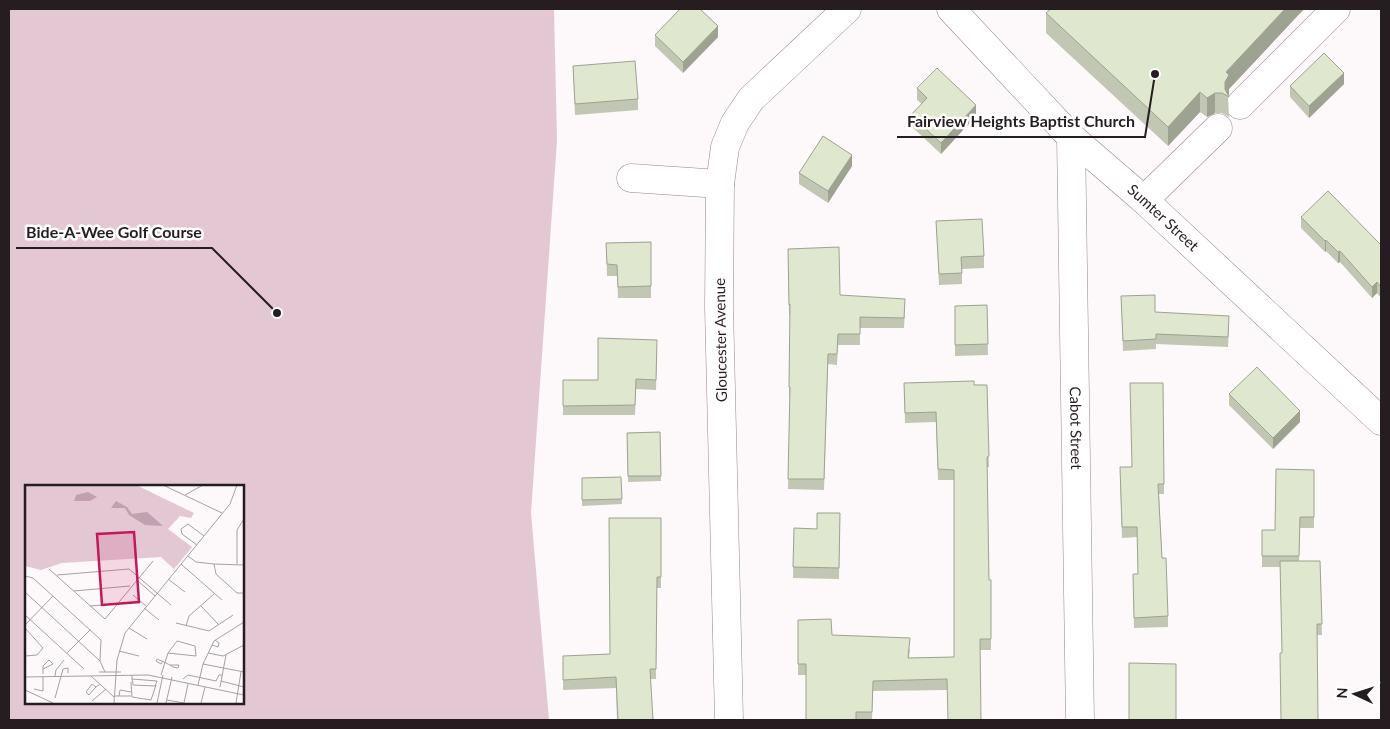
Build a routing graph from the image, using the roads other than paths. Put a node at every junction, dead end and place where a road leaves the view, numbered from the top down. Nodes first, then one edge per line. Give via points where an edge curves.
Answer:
1 (847, 9) edge
2 (1336, 9) edge
3 (957, 11) edge
4 (1240, 105) dead end
5 (1218, 128) dead end
6 (1071, 137) junction
7 (631, 178) dead end
8 (720, 184) junction
9 (1144, 200) junction
10 (1381, 421) edge
11 (729, 720) edge
12 (1080, 720) edge

1 - 8 street, Gloucester Avenue via 751,99 725,147
2 - 4 street
3 - 6 street, Sumter Street
5 - 9 street
6 - 9 street, Sumter Street
6 - 12 street, Cabot Street
7 - 8 street
8 - 11 street, Gloucester Avenue
9 - 10 street, Sumter Street

